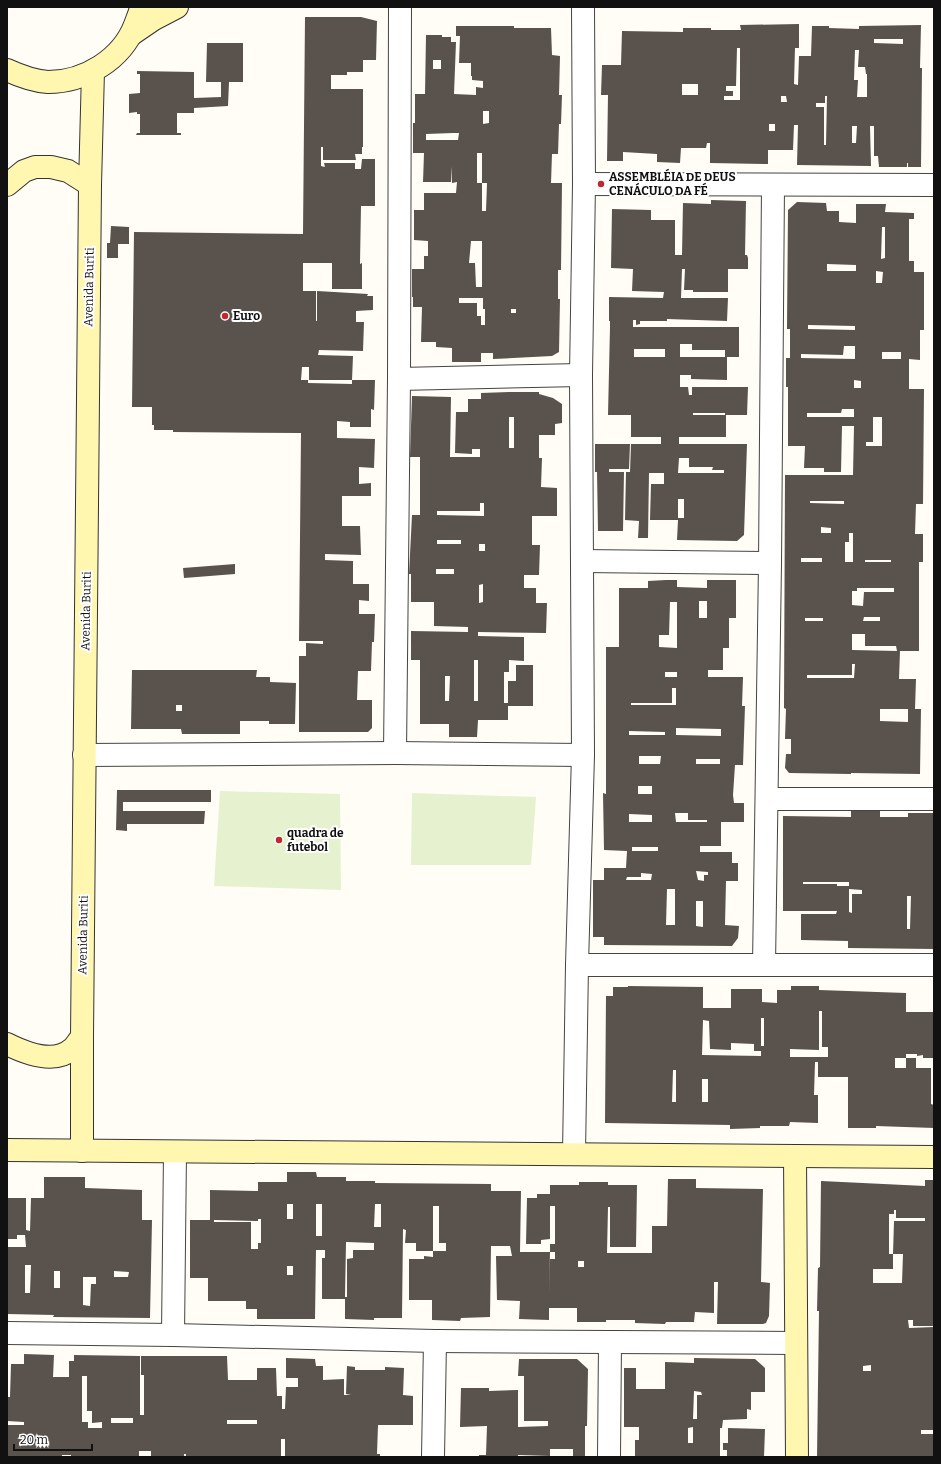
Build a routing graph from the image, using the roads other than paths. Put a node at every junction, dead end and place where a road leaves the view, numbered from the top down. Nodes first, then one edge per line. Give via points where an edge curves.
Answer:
1 (141, 7) edge
2 (177, 7) edge
3 (400, 7) edge
4 (583, 7) edge
5 (132, 34) junction
6 (7, 70) edge
7 (93, 72) junction
8 (584, 184) junction
9 (7, 185) edge
10 (90, 185) junction
11 (773, 185) junction
12 (934, 185) edge
13 (581, 375) junction
14 (399, 379) junction
15 (582, 561) junction
16 (770, 563) junction
17 (395, 753) junction
18 (84, 755) junction
19 (583, 755) junction
20 (767, 799) junction
21 (934, 799) edge
22 (764, 965) junction
23 (934, 965) edge
24 (577, 966) junction
25 (82, 1037) junction
26 (7, 1044) edge
27 (7, 1150) edge
28 (82, 1151) junction
29 (175, 1152) junction
30 (574, 1154) junction
31 (796, 1156) junction
32 (934, 1157) edge
33 (7, 1333) edge
34 (173, 1335) junction
35 (435, 1341) junction
36 (610, 1342) junction
37 (796, 1343) junction
38 (433, 1457) edge
39 (609, 1457) edge
40 (797, 1457) edge

1 - 5 street
2 - 5 street
3 - 14 street
4 - 8 street
5 - 7 street via 116,55
6 - 7 street via 23,78 48,82 73,79
7 - 10 street, Avenida Buriti
8 - 11 street
8 - 13 street
9 - 10 street via 24,171 35,167 51,167 68,171
10 - 18 street, Avenida Buriti
11 - 12 street
11 - 16 street
13 - 14 street
13 - 15 street
14 - 17 street
15 - 16 street
15 - 19 street
16 - 20 street
17 - 18 street
17 - 19 street
18 - 25 street, Avenida Buriti
19 - 24 street
20 - 21 street
20 - 22 street
22 - 23 street
22 - 24 street
24 - 30 street
25 - 26 street via 71,1050 62,1055 48,1057 32,1055
25 - 28 street, Avenida Buriti
27 - 28 street
28 - 29 street
29 - 30 street
29 - 34 street
30 - 31 street
31 - 32 street
31 - 37 street
33 - 34 street
34 - 35 street
35 - 36 street
35 - 38 street
36 - 37 street
36 - 39 street
37 - 40 street

